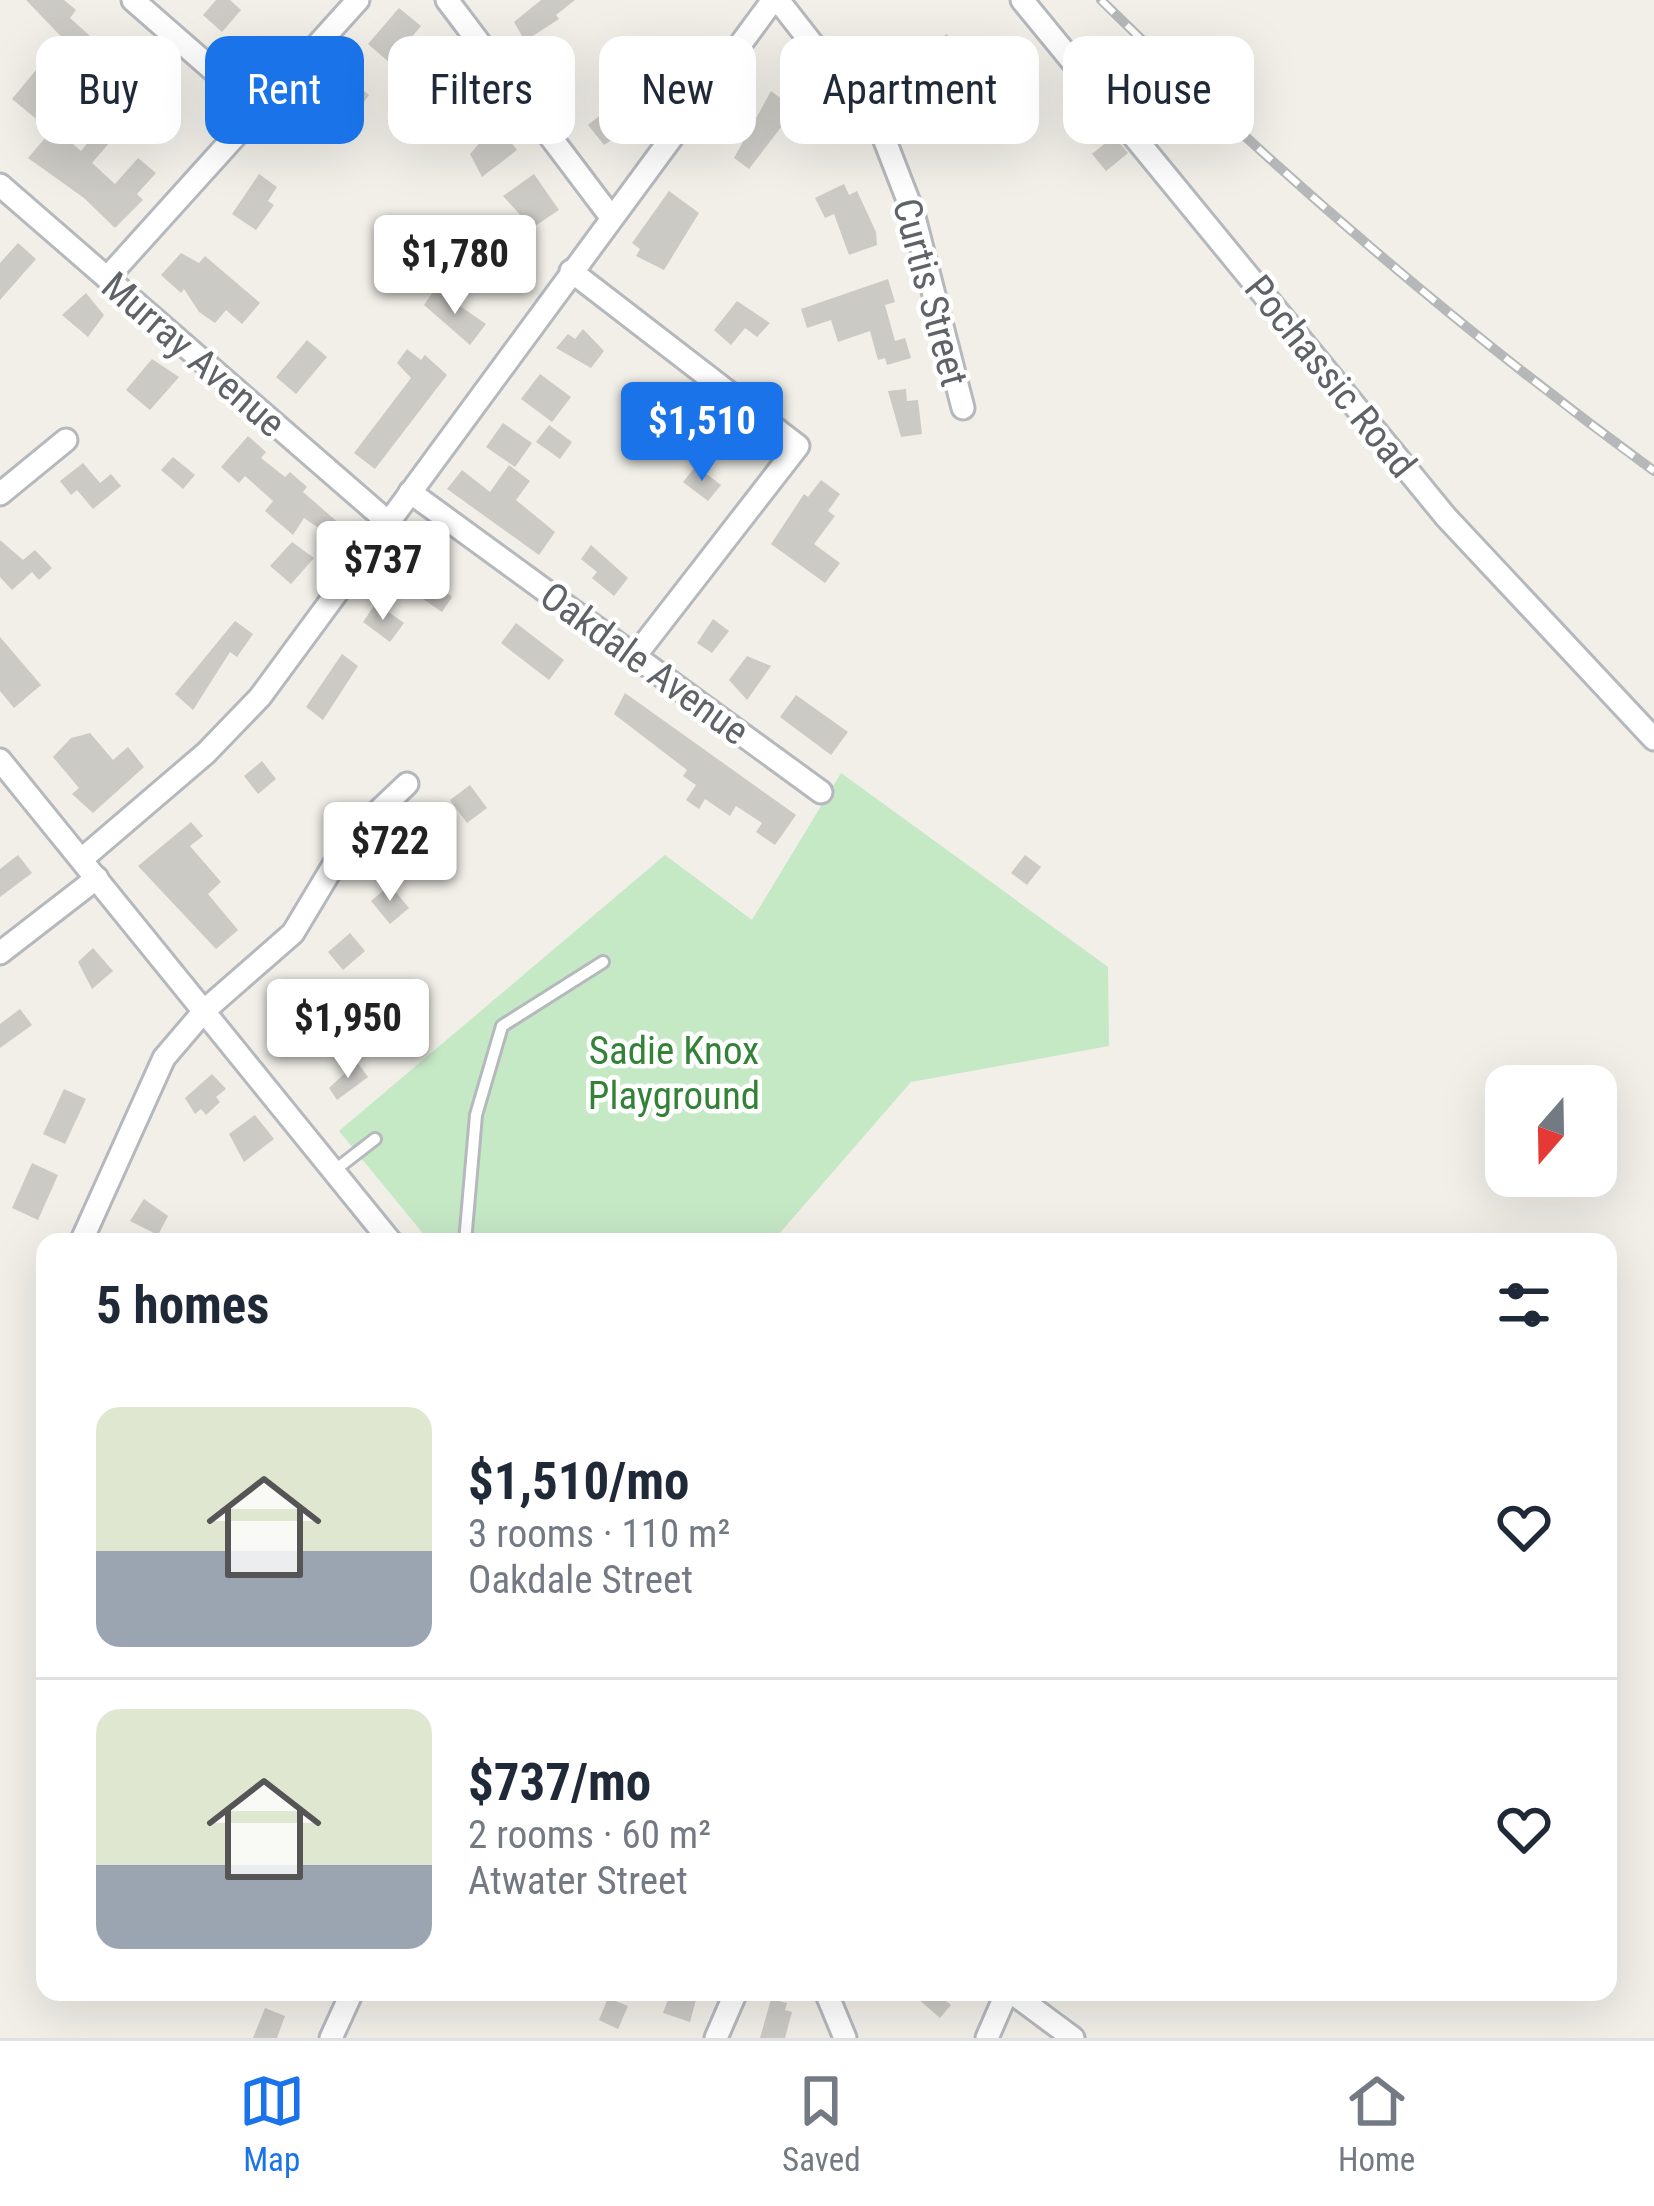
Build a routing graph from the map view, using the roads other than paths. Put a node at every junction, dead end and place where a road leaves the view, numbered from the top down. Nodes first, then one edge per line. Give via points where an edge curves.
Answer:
1 (133, 0) edge
2 (358, 0) edge
3 (447, 0) edge
4 (775, 0) edge
5 (1022, 0) edge
6 (326, 36) edge
7 (205, 62) edge
8 (229, 144) edge
9 (0, 185) edge
10 (611, 217) junction
11 (571, 271) junction
12 (107, 278) junction
13 (963, 408) dead end
14 (66, 440) dead end
15 (410, 492) junction
16 (0, 494) edge
17 (388, 522) junction
18 (635, 656) junction
19 (1654, 740) edge
20 (0, 760) edge
21 (407, 784) dead end
22 (821, 793) dead end
23 (82, 860) junction
24 (97, 878) junction
25 (0, 953) edge
26 (603, 962) dead end
27 (205, 1010) junction
28 (375, 1139) dead end
29 (335, 1170) junction
30 (85, 1233) edge
31 (385, 1233) edge
32 (466, 1233) edge
33 (348, 2001) edge
34 (732, 2001) edge
35 (830, 2001) edge
36 (1005, 2001) edge
37 (1021, 2001) edge
38 (331, 2038) edge
39 (716, 2038) edge
40 (845, 2038) edge
41 (987, 2038) edge
42 (1072, 2038) edge

1 - 7 street
2 - 6 street
3 - 10 street
4 - 10 street
4 - 13 street, Curtis Street via 881,133 913,213
5 - 19 street, Pochassic Road via 1446,518
8 - 12 street
9 - 12 street, Murray Avenue
10 - 11 street
11 - 15 street
11 - 18 street via 798,446
12 - 17 street, Murray Avenue
14 - 16 street
15 - 17 street
15 - 18 street, Oakdale Avenue
17 - 23 street via 248,711
18 - 22 street, Oakdale Avenue
20 - 23 street
21 - 27 street via 350,838 293,933
23 - 24 street
24 - 25 street
24 - 27 street
26 - 32 lane via 502,1026 476,1115
27 - 29 street
27 - 30 street via 164,1058
28 - 29 lane
29 - 31 street
33 - 38 street
34 - 39 street
35 - 40 street
36 - 41 street
37 - 42 street

